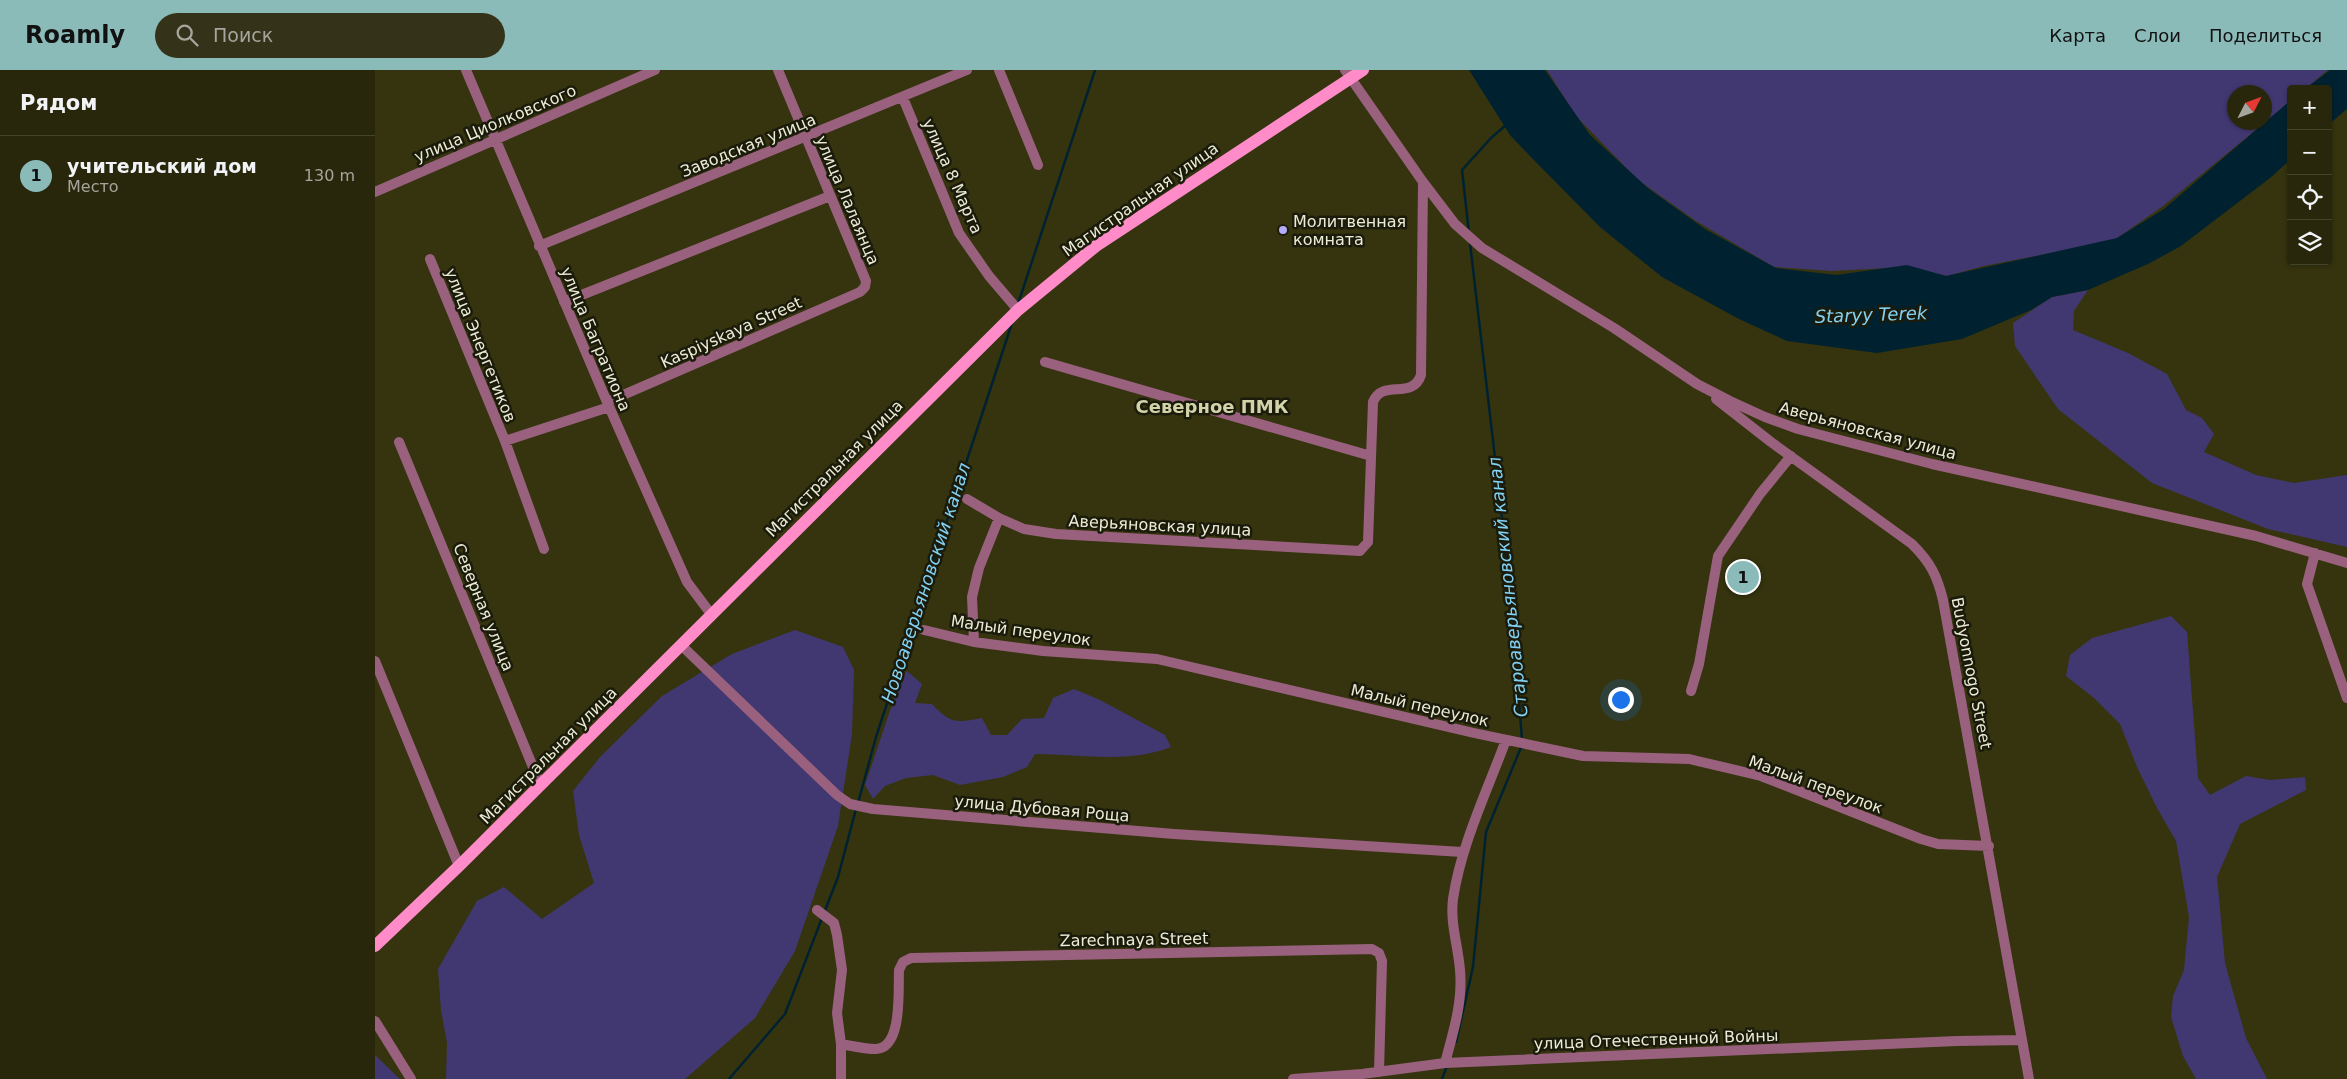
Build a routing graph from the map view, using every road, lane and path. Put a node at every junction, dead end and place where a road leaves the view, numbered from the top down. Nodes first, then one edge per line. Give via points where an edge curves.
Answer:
1 (466, 70) edge
2 (655, 70) edge
3 (778, 70) edge
4 (967, 70) edge
5 (999, 70) edge
6 (1363, 70) edge
7 (1348, 74) edge
8 (903, 98) junction
9 (495, 138) junction
10 (806, 138) junction
11 (1038, 166) dead end
12 (1423, 182) junction
13 (375, 192) edge
14 (830, 196) junction
15 (539, 246) junction
16 (430, 259) dead end
17 (865, 287) joint
18 (564, 302) junction
19 (1019, 310) junction
20 (1045, 362) dead end
21 (1697, 384) junction
22 (608, 405) junction
23 (505, 441) junction
24 (399, 442) dead end
25 (1371, 456) junction
26 (1791, 456) junction
27 (967, 499) dead end
28 (999, 518) junction
29 (544, 549) dead end
30 (2315, 553) junction
31 (2347, 562) edge
32 (711, 614) junction
33 (924, 630) dead end
34 (974, 642) junction
35 (681, 645) junction
36 (375, 661) edge
37 (1691, 691) dead end
38 (2347, 698) edge
39 (1506, 740) junction
40 (540, 784) junction
41 (1989, 846) junction
42 (1462, 852) junction
43 (459, 866) junction
44 (817, 910) dead end
45 (375, 946) edge
46 (375, 1021) edge
47 (2022, 1040) junction
48 (841, 1044) junction
49 (1445, 1063) junction
50 (1379, 1072) junction
51 (1362, 1077) edge
52 (411, 1079) edge
53 (841, 1079) edge
54 (1293, 1079) edge
55 (2029, 1079) edge

1 - 9 street, улица Багратиона
2 - 9 street, улица Циолковского
3 - 10 street, улица Лалаянца
4 - 8 street, Заводская улица
5 - 11 street
6 - 7 main road, Магистральная улица
7 - 12 street, Аверьяновская улица
7 - 19 main road, Магистральная улица via 1096,246
8 - 10 street, Заводская улица
8 - 19 street, улица 8 Марта via 959,233 989,276
9 - 13 street, улица Циолковского
9 - 15 street, улица Багратиона
10 - 14 street, улица Лалаянца
10 - 15 street, Заводская улица
12 - 21 street, Аверьяновская улица via 1455,224 1482,248 1614,328
12 - 25 street via 1421,375 1411,388 1376,394
14 - 17 street, улица Лалаянца via 866,281
14 - 18 street
15 - 18 street, улица Багратиона
16 - 23 street, улица Энергетиков
17 - 22 street, Kaspiyskaya Street
18 - 22 street, улица Багратиона
19 - 32 main road, Магистральная улица
20 - 25 street
21 - 26 street, Budyonnogo Street
21 - 30 street, Аверьяновская улица via 1765,417 1799,429 1932,464 2256,536
22 - 23 street, улица Энергетиков
22 - 32 street, улица Багратиона via 687,582
23 - 29 street, улица Энергетиков
24 - 40 street, Северная улица
25 - 28 street, Аверьяновская улица via 1368,542 1359,551 1056,534 1024,529
26 - 37 street via 1760,494 1718,556 1699,664
26 - 41 street, Budyonnogo Street via 1912,544 1927,559 1937,578
27 - 28 street, Аверьяновская улица
28 - 34 street via 979,568 972,597
30 - 31 street, Аверьяновская улица
30 - 38 street via 2307,584
32 - 35 main road, Магистральная улица
33 - 34 street, Малый переулок
34 - 39 street, Малый переулок via 1043,651 1157,659
35 - 40 main road, Магистральная улица
35 - 42 street, улица Дубовая Роща via 850,804 873,809 1154,832
36 - 43 street
39 - 41 street, Малый переулок via 1583,756 1689,759 1761,776 1938,844
39 - 42 street
40 - 43 main road, Магистральная улица
41 - 47 street, Budyonnogo Street
42 - 49 street via 1452,918 1461,990
43 - 45 main road, Магистральная улица
44 - 48 street via 834,924 837,935 842,970 837,1013
46 - 52 street
47 - 49 street, улица Отечественной Войны
47 - 55 street, Budyonnogo Street
48 - 50 street, Zarechnaya Street via 877,1049 886,1046 893,1038 899,970 903,962 911,958 1372,949 1379,953 1382,961
48 - 53 street
49 - 50 street, улица Отечественной Войны
50 - 51 street, улица Отечественной Войны
51 - 54 street, улица Отечественной Войны

